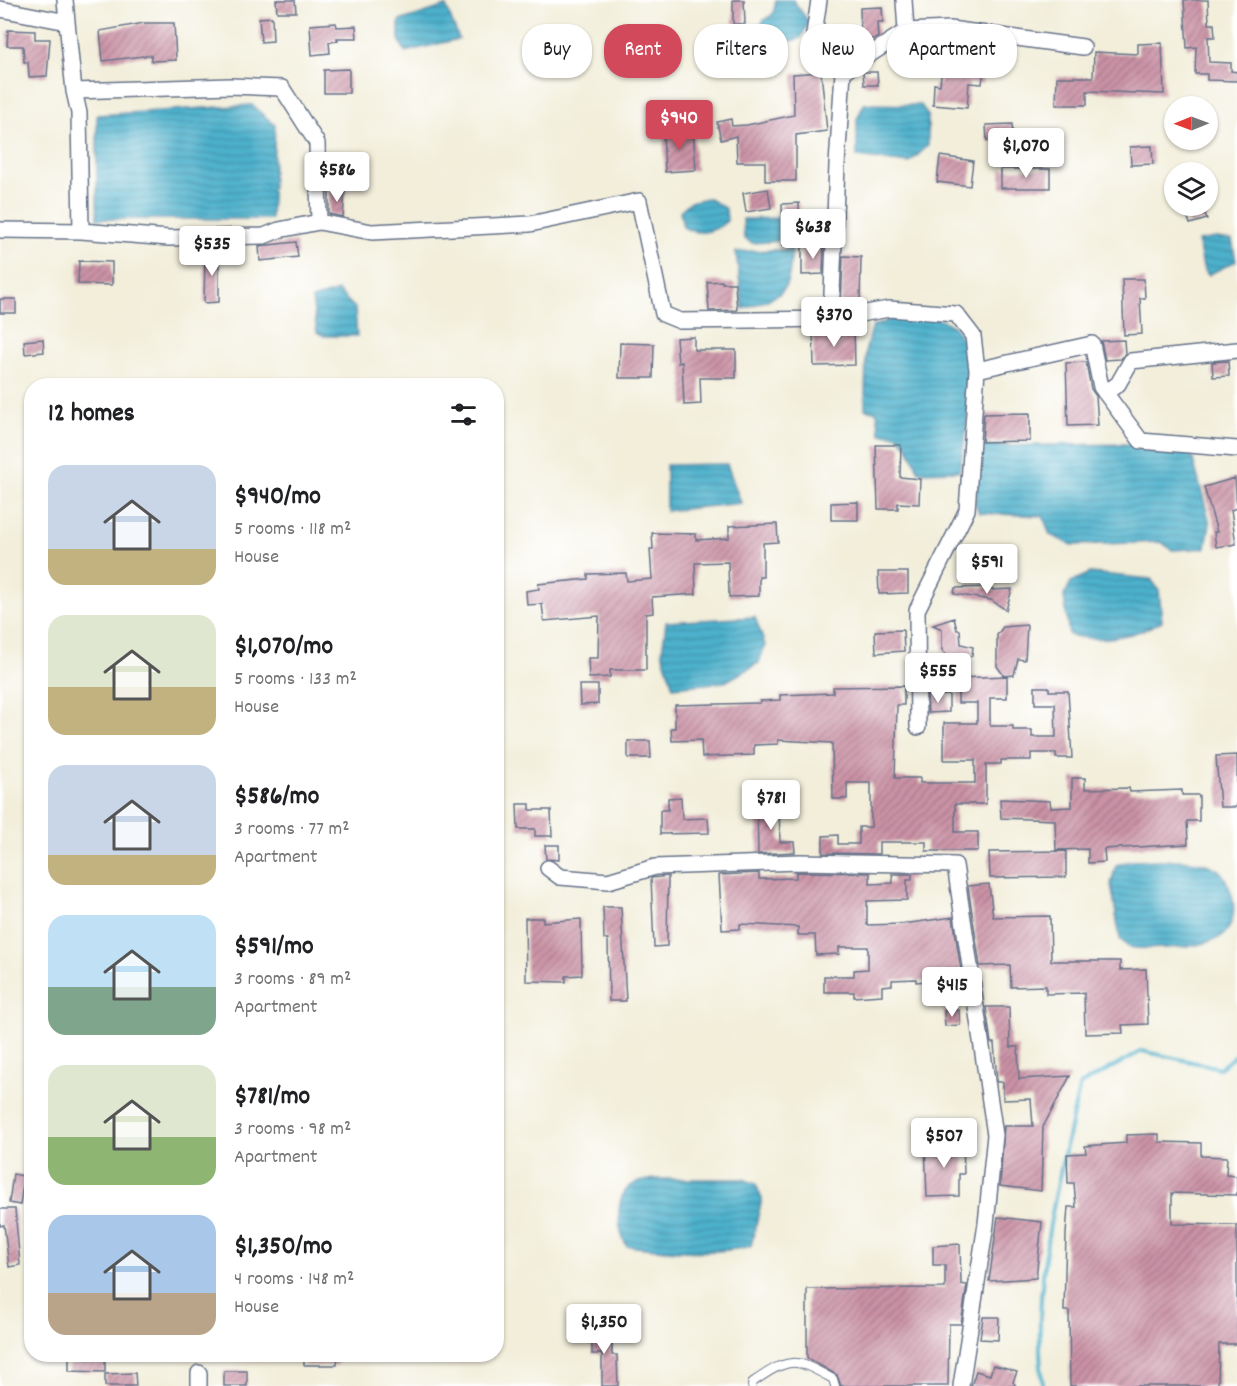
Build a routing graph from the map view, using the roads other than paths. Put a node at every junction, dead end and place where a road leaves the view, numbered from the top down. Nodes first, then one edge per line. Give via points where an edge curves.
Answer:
1 (65, 0) edge
2 (819, 0) edge
3 (904, 0) edge
4 (0, 9) edge
5 (67, 22) junction
6 (815, 24) edge
7 (906, 24) edge
8 (1017, 38) edge
9 (1083, 47) dead end
10 (843, 78) edge
11 (74, 91) junction
12 (319, 222) junction
13 (0, 230) edge
14 (81, 231) junction
15 (831, 319) junction
16 (1237, 350) edge
17 (976, 370) junction
18 (1105, 393) junction
19 (1237, 449) edge
20 (918, 728) dead end
21 (548, 867) dead end
22 (752, 1386) edge
23 (835, 1386) edge
24 (961, 1386) edge

1 - 5 street
2 - 6 street
3 - 7 street
4 - 5 street
5 - 11 street
8 - 9 street
10 - 15 street
11 - 12 street via 282,88 317,143
11 - 14 street via 79,113
12 - 14 street via 264,236 169,238
12 - 15 street via 372,232 530,224 639,201 663,314 680,321
13 - 14 street
15 - 17 street via 889,309 956,314 974,336
16 - 18 street via 1131,360 1118,384
17 - 18 street via 1092,344
17 - 20 street via 968,510 917,610
18 - 19 street via 1141,441
21 - 24 street via 561,877 608,881 655,867 800,862 955,865 995,1135
22 - 23 lane via 778,1365 801,1362 833,1379

